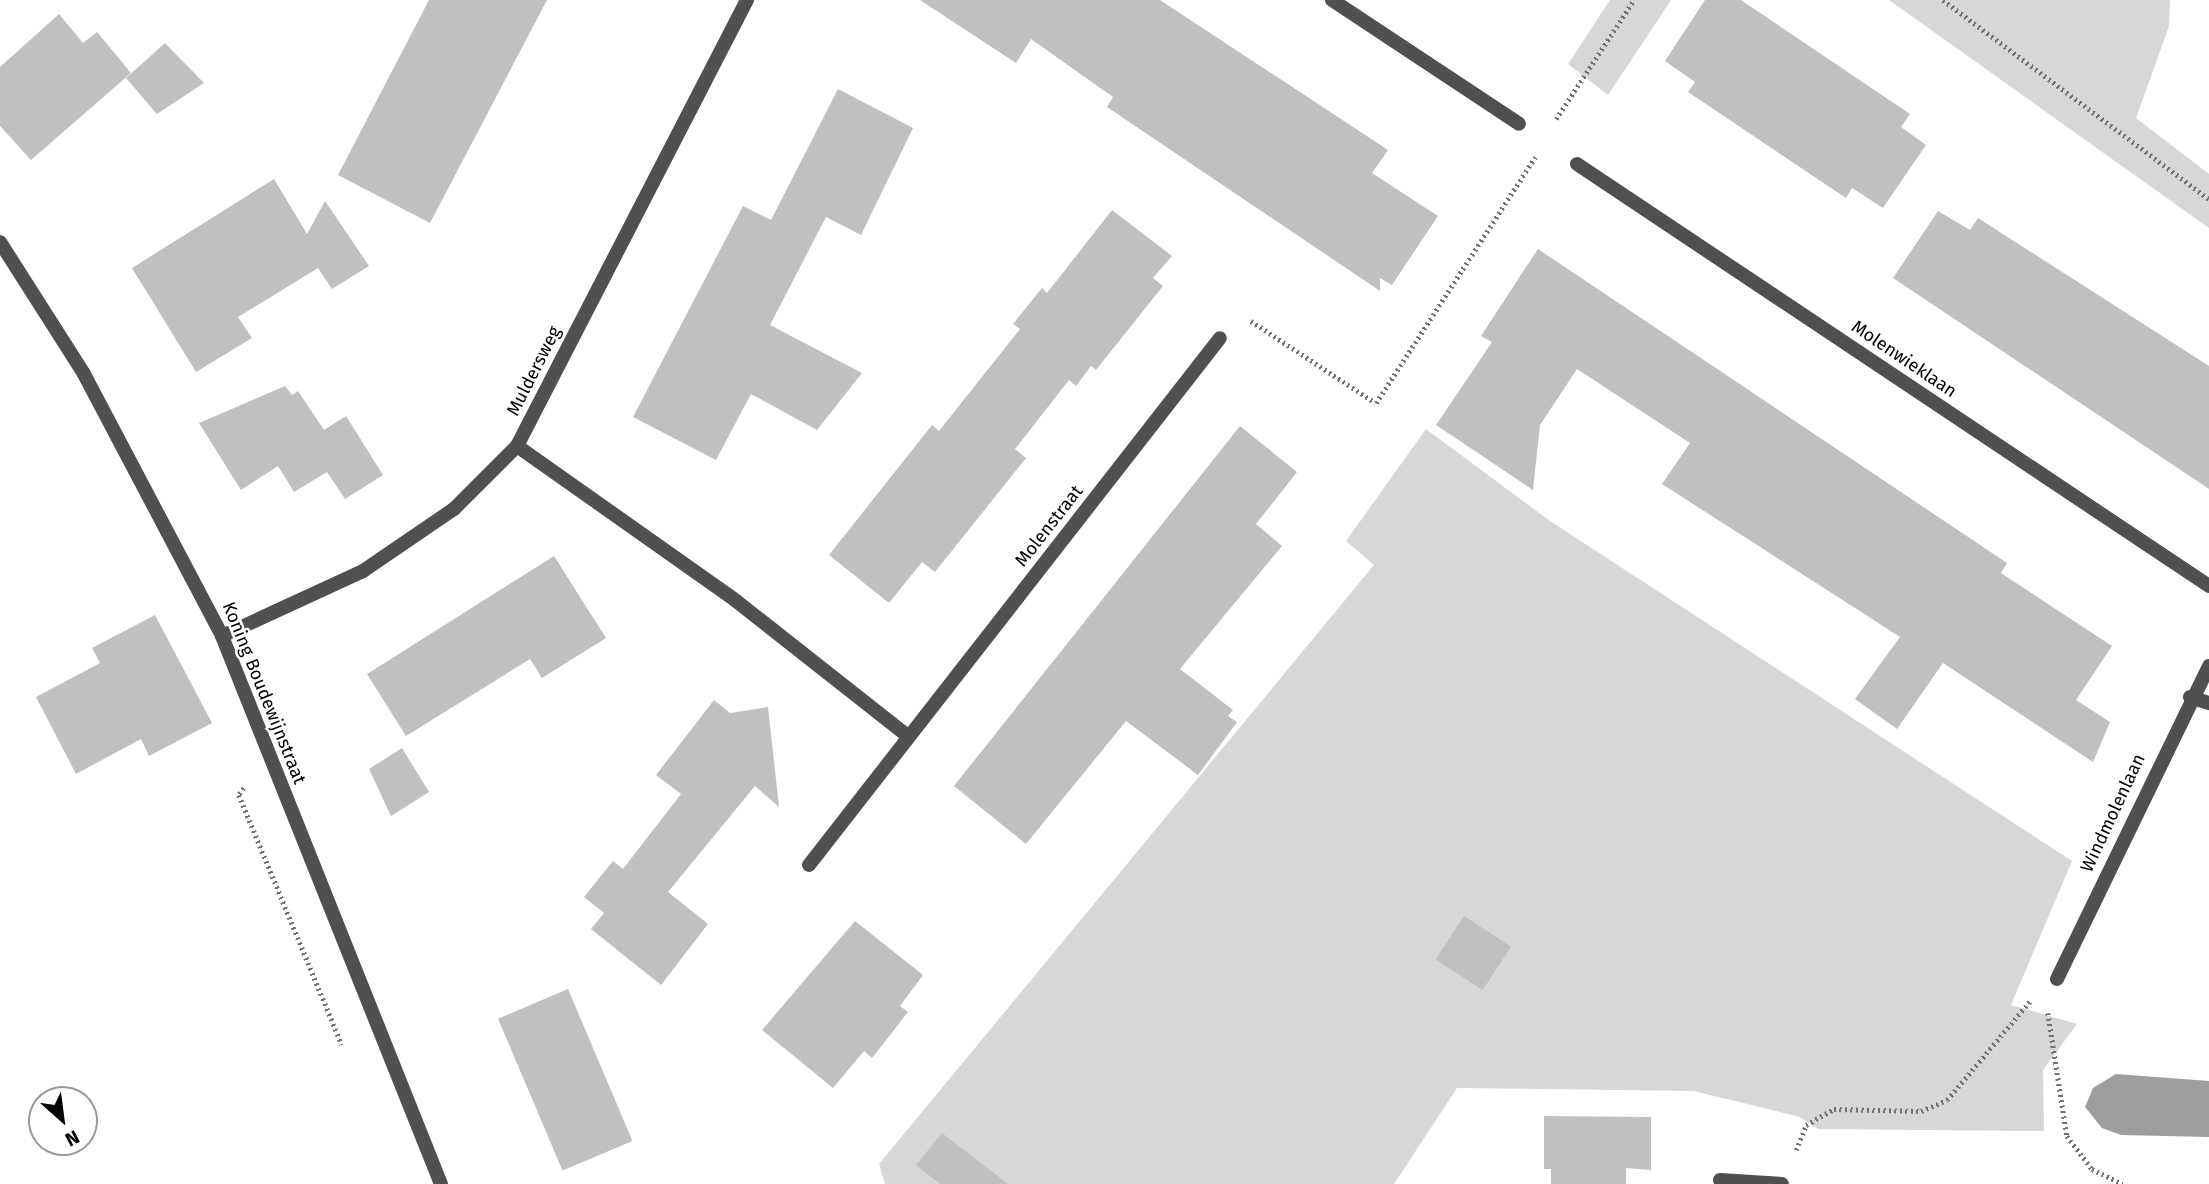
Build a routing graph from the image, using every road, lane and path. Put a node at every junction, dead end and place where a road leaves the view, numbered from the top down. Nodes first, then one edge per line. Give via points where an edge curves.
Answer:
1 (747, 0) edge
2 (1332, 0) edge
3 (1634, 0) edge
4 (1943, 0) edge
5 (1519, 124) dead end
6 (1550, 128) dead end
7 (1537, 153) dead end
8 (1577, 164) dead end
9 (2209, 199) edge
10 (0, 242) edge
11 (1220, 338) joint
12 (516, 446) junction
13 (2209, 586) edge
14 (222, 636) junction
15 (2209, 666) edge
16 (2190, 697) junction
17 (2209, 703) edge
18 (909, 737) junction
19 (809, 865) dead end
20 (2057, 979) dead end
21 (1720, 1180) dead end
22 (1782, 1182) edge
23 (441, 1184) edge
24 (2123, 1184) edge

1 - 12 street, Muldersweg
2 - 5 street
3 - 6 path
4 - 9 path
7 - 11 path via 1376,403 1256,321 1240,321
8 - 13 street, Molenwieklaan
10 - 14 street, Koning Boudewijnstraat via 84,374
11 - 18 street, Molenstraat
12 - 14 street, Muldersweg via 454,509 363,570
12 - 18 street via 735,600
14 - 23 street, Koning Boudewijnstraat
15 - 16 street, Windmolenlaan
16 - 17 street
16 - 20 street, Windmolenlaan
18 - 19 street, Molenstraat
21 - 22 street
22 - 24 path via 1815,1116 1834,1109 1921,1111 1947,1100 2028,1000 2048,1006 2067,1136 2091,1169

